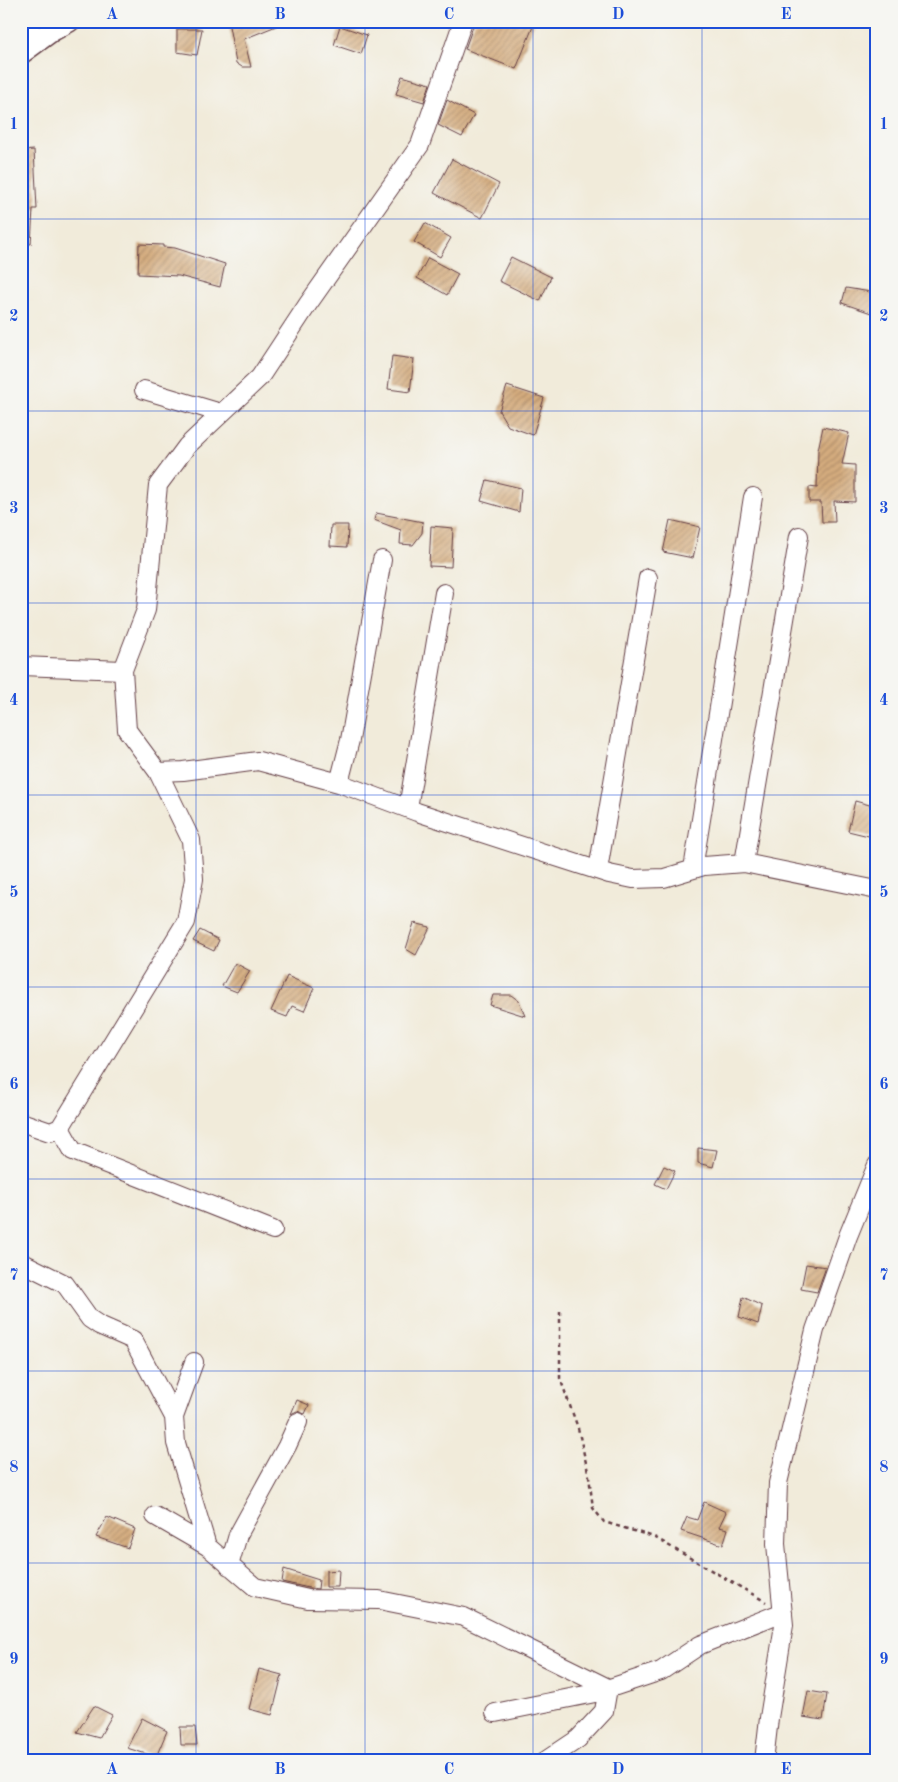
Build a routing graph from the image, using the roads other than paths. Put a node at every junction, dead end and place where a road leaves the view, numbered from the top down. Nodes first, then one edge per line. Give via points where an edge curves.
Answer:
1 (30, 21) edge
2 (69, 21) edge
3 (463, 21) edge
4 (21, 27) edge
5 (21, 53) edge
6 (144, 390) dead end
7 (221, 413) junction
8 (753, 497) dead end
9 (798, 536) dead end
10 (382, 560) dead end
11 (648, 578) dead end
12 (444, 593) dead end
13 (21, 666) edge
14 (123, 670) junction
15 (158, 772) junction
16 (339, 783) junction
17 (408, 808) junction
18 (744, 863) junction
19 (694, 869) junction
20 (598, 870) junction
21 (877, 890) edge
22 (21, 1122) edge
23 (60, 1128) junction
24 (877, 1165) edge
25 (273, 1230) dead end
26 (21, 1262) edge
27 (194, 1362) dead end
28 (174, 1417) junction
29 (298, 1422) dead end
30 (155, 1516) dead end
31 (207, 1546) junction
32 (229, 1566) junction
33 (783, 1612) junction
34 (608, 1688) junction
35 (495, 1713) dead end
36 (544, 1761) edge
37 (764, 1761) edge

1 - 4 street
2 - 5 street
3 - 7 street via 420,145 260,377
6 - 7 street
7 - 14 street via 187,446 158,485 146,610
8 - 19 street
9 - 18 street
10 - 16 street via 350,740
11 - 20 street
12 - 17 street
13 - 14 street
14 - 15 street via 127,730
15 - 16 street via 258,761
15 - 23 street via 191,840 194,879 186,922
16 - 17 street
17 - 20 street
18 - 19 street
18 - 21 street
19 - 20 street via 664,878 633,879
22 - 23 street via 50,1132
23 - 25 street via 73,1151
24 - 33 street via 815,1330 778,1483 776,1544
26 - 28 street via 66,1284 90,1319 133,1340
27 - 28 street
28 - 31 street via 176,1443
29 - 32 street via 238,1535
30 - 31 street
31 - 32 street
32 - 34 street via 254,1587 308,1599 379,1600 464,1617
33 - 34 street via 700,1645 661,1671
33 - 37 street via 784,1625
34 - 35 street
34 - 36 street via 604,1711 578,1739

